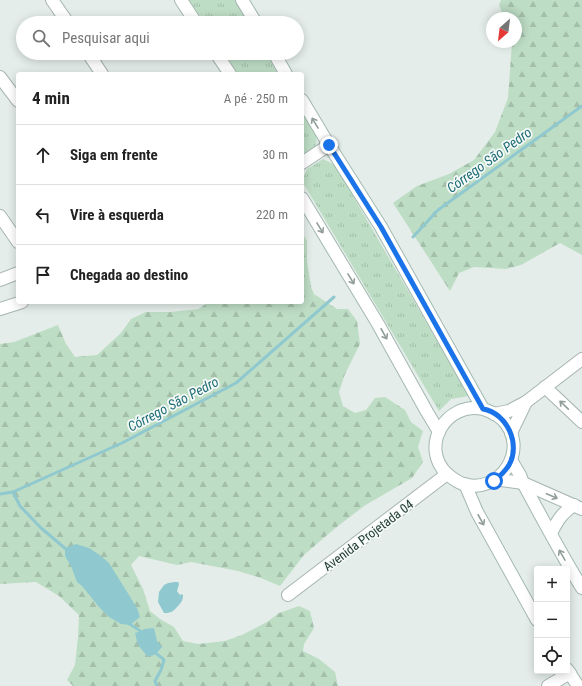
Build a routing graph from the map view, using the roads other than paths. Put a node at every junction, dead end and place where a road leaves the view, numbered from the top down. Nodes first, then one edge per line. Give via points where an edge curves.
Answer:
1 (52, 0) edge
2 (181, 0) edge
3 (242, 0) edge
4 (63, 16) edge
5 (191, 16) edge
6 (252, 16) edge
7 (93, 60) edge
8 (221, 60) edge
9 (278, 60) edge
10 (101, 72) edge
11 (229, 72) edge
12 (285, 72) edge
13 (0, 77) edge
14 (16, 98) edge
15 (304, 103) edge
16 (329, 145) junction
17 (304, 162) edge
18 (304, 201) edge
19 (0, 216) edge
20 (16, 239) edge
21 (16, 274) edge
22 (0, 280) edge
23 (16, 304) edge
24 (0, 309) edge
25 (582, 359) edge
26 (545, 387) junction
27 (526, 402) junction
28 (489, 411) junction
29 (582, 422) edge
30 (439, 432) junction
31 (511, 433) junction
32 (511, 460) junction
33 (447, 474) junction
34 (494, 480) junction
35 (523, 483) junction
36 (465, 484) junction
37 (578, 507) edge
38 (551, 533) junction
39 (582, 588) edge
40 (288, 595) dead end
41 (534, 615) edge
42 (564, 674) edge
43 (570, 674) edge
44 (548, 686) edge
45 (578, 686) edge

1 - 4 main road
2 - 5 main road
3 - 6 main road
7 - 10 main road
8 - 11 main road
9 - 12 main road
13 - 14 main road
16 -> 15 main road
16 - 17 main road
16 - 28 main road via 381,227
18 -> 30 main road
19 - 20 main road
21 - 22 main road
23 - 24 main road
25 - 26 main road
26 - 27 main road
29 -> 26 main road
27 - 28 main road via 509,411
27 - 31 main road
28 - 30 main road via 476,408 455,413 446,420
28 - 31 main road via 505,423
30 - 33 main road via 436,439 438,461
31 - 32 main road
32 - 34 main road via 503,474
32 - 35 main road
33 - 36 main road
33 - 40 main road, Avenida Projetada 04
34 - 35 main road
34 - 36 main road via 484,485
35 -> 37 main road
35 - 38 main road
36 -> 41 main road via 477,512
37 - 38 main road via 564,512
39 -> 38 main road
42 - 44 main road
43 - 45 main road

